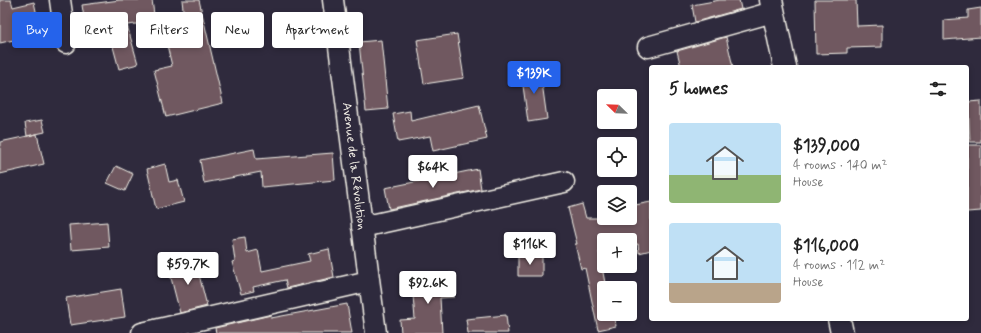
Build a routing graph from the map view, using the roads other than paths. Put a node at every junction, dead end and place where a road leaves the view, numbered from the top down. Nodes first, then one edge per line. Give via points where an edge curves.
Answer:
1 (60, 0) edge
2 (333, 0) edge
3 (772, 6) edge
4 (66, 43) dead end
5 (648, 47) dead end
6 (785, 65) edge
7 (564, 182) dead end
8 (362, 227) junction
9 (369, 281) junction
10 (839, 321) edge
11 (142, 333) edge
12 (376, 333) edge
13 (842, 333) edge

1 - 4 street
2 - 8 street, Avenue de la Révolution
3 - 5 street
3 - 6 main road
7 - 8 street
8 - 9 street, Avenue de la Révolution
9 - 11 street
9 - 12 street, Avenue de la Révolution
10 - 13 main road

